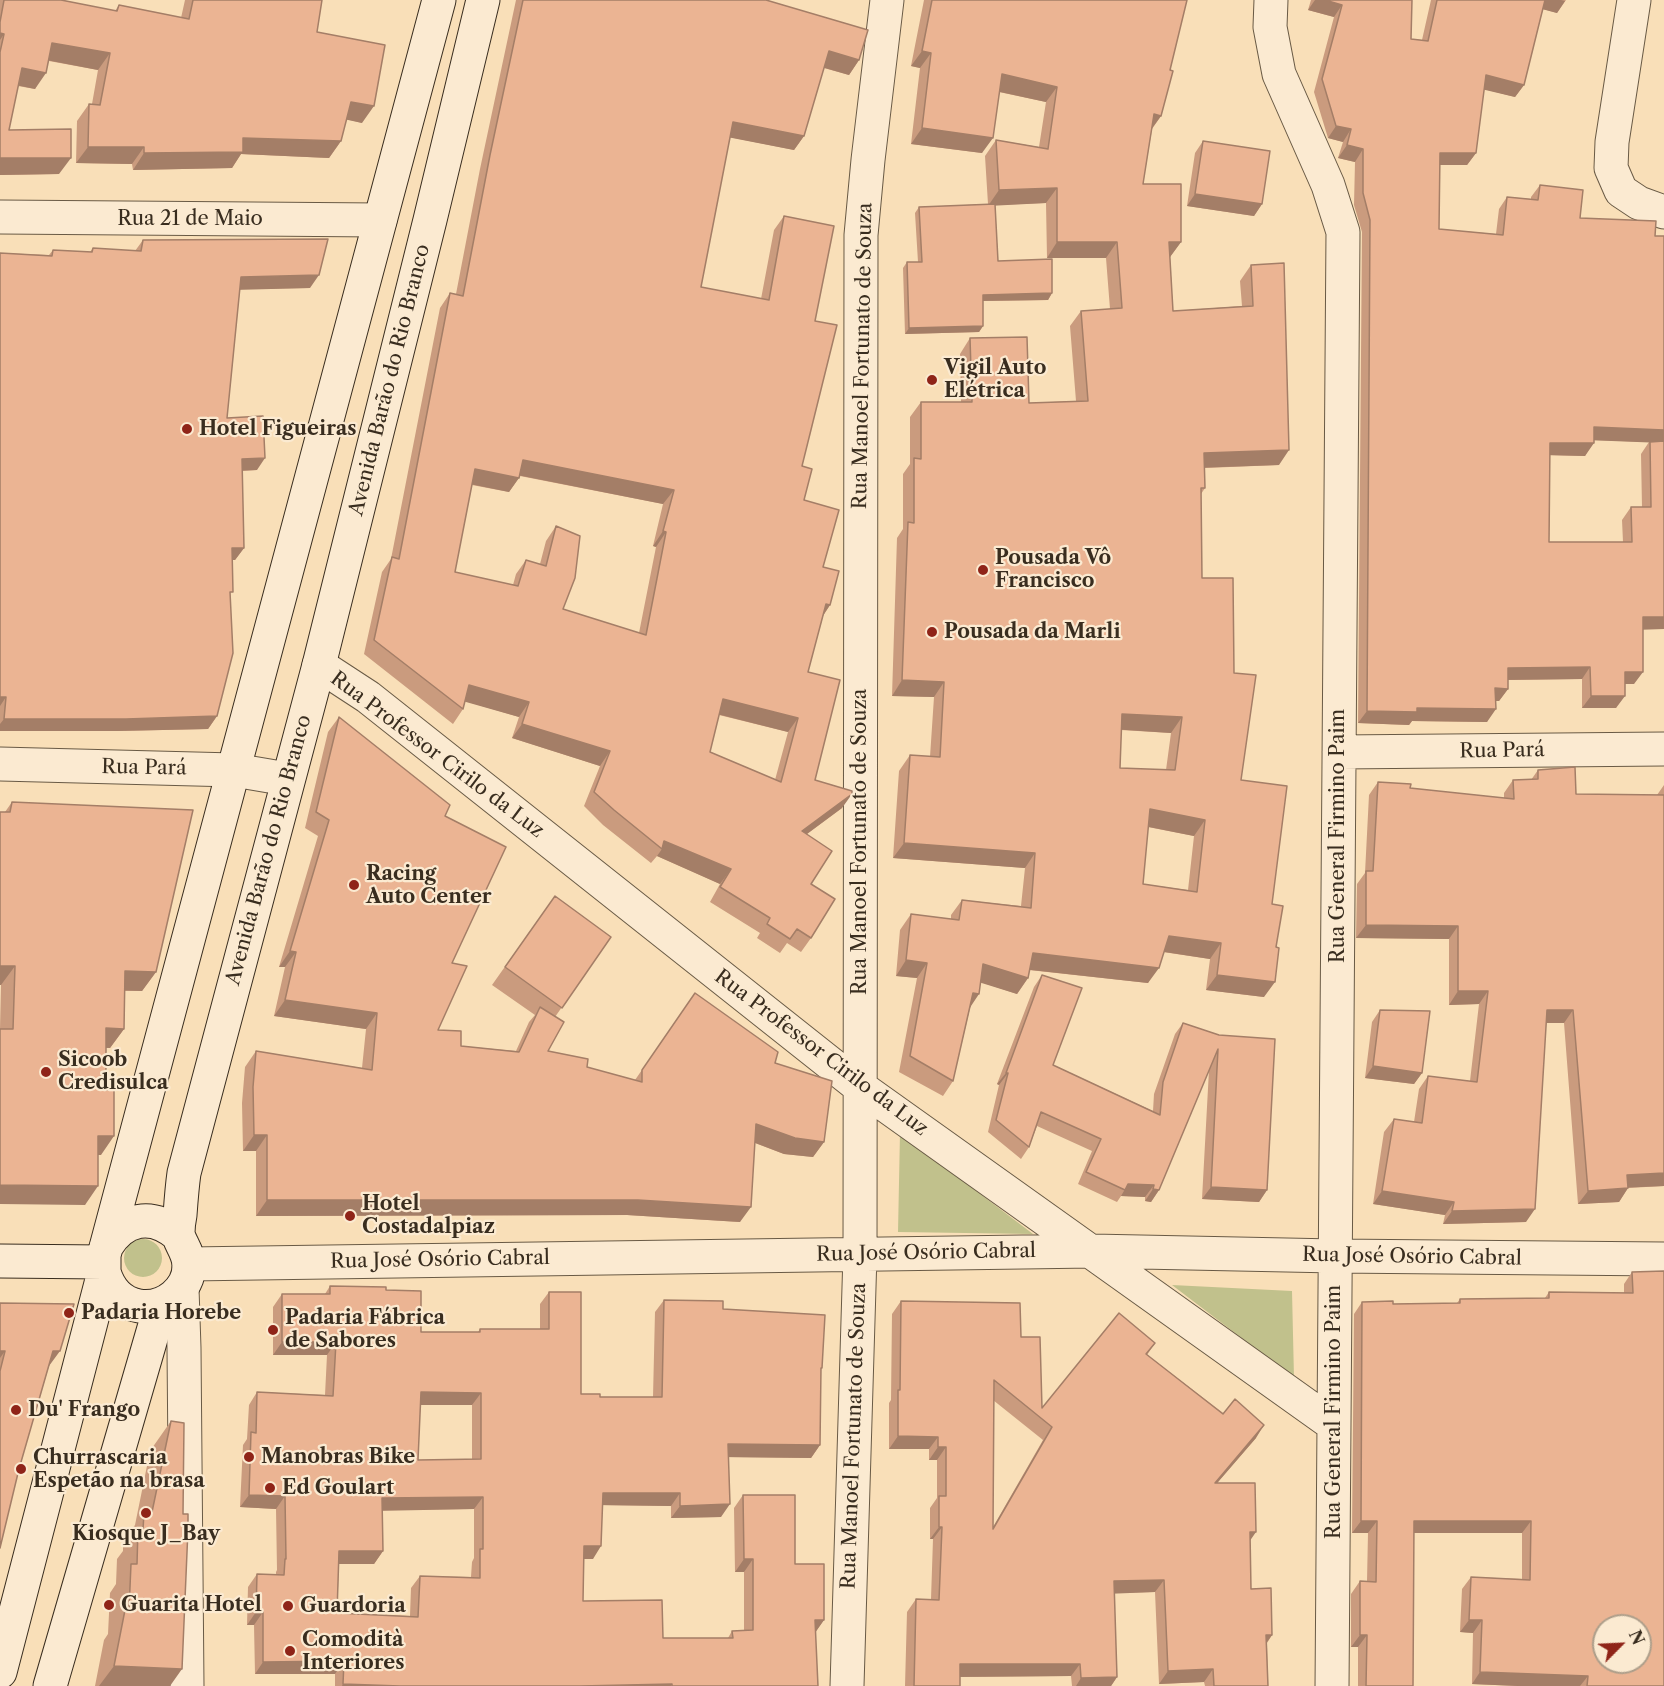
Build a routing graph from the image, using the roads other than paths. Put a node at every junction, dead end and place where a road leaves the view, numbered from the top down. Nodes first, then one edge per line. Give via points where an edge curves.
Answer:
1 (439, 0) edge
2 (483, 0) edge
3 (887, 0) edge
4 (1271, 0) edge
5 (1634, 0) edge
6 (1664, 212) edge
7 (0, 218) edge
8 (380, 220) junction
9 (319, 665) junction
10 (1664, 749) edge
11 (1339, 753) junction
12 (0, 764) edge
13 (234, 770) junction
14 (287, 779) junction
15 (860, 1087) junction
16 (1092, 1251) junction
17 (860, 1254) junction
18 (1335, 1256) junction
19 (1664, 1259) edge
20 (104, 1261) junction
21 (0, 1262) edge
22 (177, 1273) junction
23 (1334, 1425) junction
24 (0, 1672) edge
25 (50, 1686) edge
26 (187, 1686) edge
27 (847, 1686) edge
28 (1332, 1686) edge

1 - 8 street
2 - 9 street, Avenida Barão do Rio Branco
3 - 15 street, Rua Manoel Fortunato de Souza via 861,235
4 - 11 street, Rua General Firmino Paim via 1270,27 1279,74 1329,185 1343,232
5 - 6 street via 1611,168 1621,191
7 - 8 street, Rua 21 de Maio
8 - 13 street
9 - 14 street, Avenida Barão do Rio Branco
9 - 15 street, Rua Professor Cirilo da Luz via 368,697
10 - 11 street, Rua Pará
11 - 18 street, Rua General Firmino Paim
12 - 13 street, Rua Pará
13 - 14 street, Rua Pará
13 - 20 street
14 - 22 street, Avenida Barão do Rio Branco via 184,1173
15 - 16 street, Rua Professor Cirilo da Luz
15 - 17 street, Rua Manoel Fortunato de Souza
16 - 17 street, Rua José Osório Cabral
16 - 18 street, Rua José Osório Cabral
16 - 23 street, Rua Professor Cirilo da Luz
17 - 22 street, Rua José Osório Cabral
17 - 27 street, Rua Manoel Fortunato de Souza
18 - 19 street, Rua José Osório Cabral
18 - 23 street, Rua General Firmino Paim
20 - 21 street
20 - 22 street via 108,1284 115,1294 136,1306 149,1307
20 - 22 street via 119,1230 128,1224 150,1221 170,1228
20 - 24 street
22 - 25 street, Avenida Barão do Rio Branco
22 - 26 street via 184,1348
23 - 28 street, Rua General Firmino Paim

